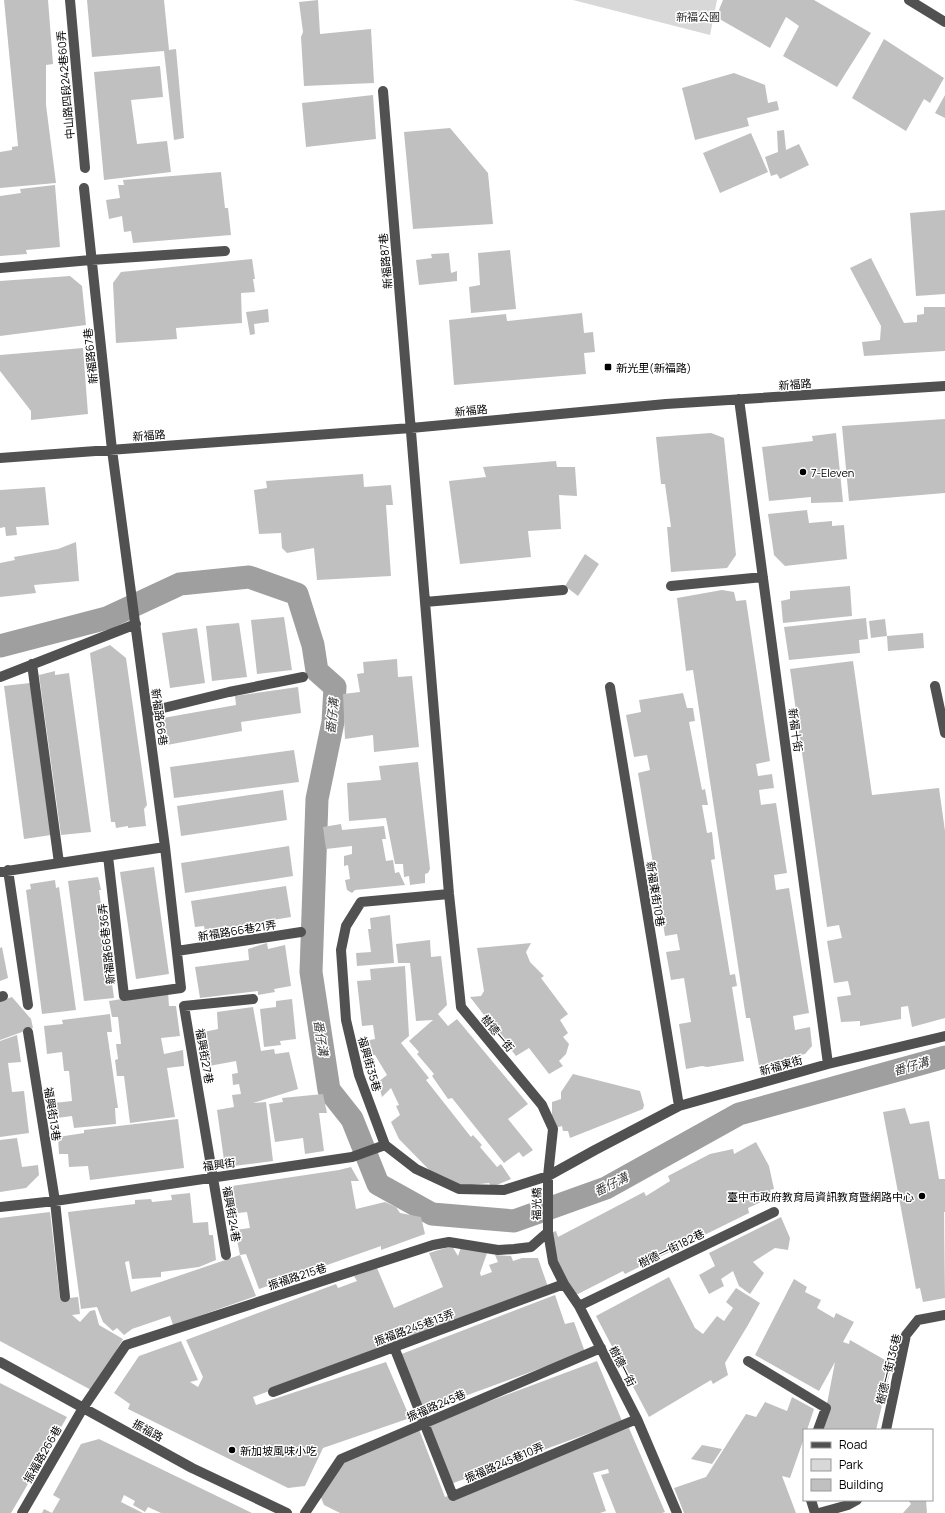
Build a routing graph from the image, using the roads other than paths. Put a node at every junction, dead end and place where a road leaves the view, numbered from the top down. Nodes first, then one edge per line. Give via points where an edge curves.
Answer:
1 (70, 0) edge
2 (909, 0) edge
3 (945, 22) edge
4 (383, 91) dead end
5 (85, 168) dead end
6 (84, 188) dead end
7 (225, 251) dead end
8 (91, 260) junction
9 (0, 268) edge
10 (945, 386) edge
11 (739, 399) junction
12 (411, 428) junction
13 (112, 450) junction
14 (0, 458) edge
15 (763, 577) junction
16 (671, 586) dead end
17 (563, 590) dead end
18 (425, 602) junction
19 (136, 624) junction
20 (32, 664) junction
21 (0, 677) edge
22 (303, 677) dead end
23 (935, 686) dead end
24 (610, 687) dead end
25 (147, 712) junction
26 (945, 733) edge
27 (165, 847) junction
28 (108, 856) junction
29 (59, 863) junction
30 (4, 871) edge
31 (449, 894) junction
32 (301, 932) dead end
33 (177, 951) junction
34 (181, 988) joint
35 (253, 999) dead end
36 (28, 1005) dead end
37 (28, 1032) dead end
38 (945, 1036) edge
39 (828, 1064) junction
40 (679, 1106) junction
41 (385, 1145) junction
42 (213, 1177) junction
43 (548, 1177) junction
44 (55, 1201) junction
45 (0, 1207) edge
46 (774, 1212) dead end
47 (548, 1231) junction
48 (226, 1255) dead end
49 (564, 1284) junction
50 (65, 1297) dead end
51 (579, 1306) junction
52 (945, 1315) edge
53 (394, 1347) junction
54 (601, 1348) junction
55 (748, 1360) dead end
56 (0, 1362) edge
57 (273, 1392) dead end
58 (83, 1408) junction
59 (637, 1419) junction
60 (424, 1423) junction
61 (818, 1429) edge
62 (886, 1429) edge
63 (811, 1501) edge
64 (855, 1501) edge
65 (22, 1513) edge
66 (287, 1513) edge
67 (305, 1513) edge
68 (677, 1513) edge
69 (815, 1513) edge
70 (819, 1513) edge

1 - 5 street, 中山路四段242巷60弄
2 - 3 street
4 - 12 street, 新福路87巷
6 - 8 street, 新福路67巷
7 - 8 street
8 - 9 street
8 - 13 street, 新福路67巷
10 - 11 street, 新福路
11 - 12 street, 新福路
11 - 15 street, 新福十街
12 - 13 street, 新福路
12 - 18 street, 新福路87巷
13 - 14 street, 新福路
13 - 19 street, 新福路66巷
15 - 16 street
15 - 39 street, 新福十街
17 - 18 street
18 - 31 street, 樹德一街
19 - 20 street
19 - 25 street, 新福路66巷
20 - 21 street
20 - 29 street
22 - 25 street
23 - 26 street
24 - 40 street, 新福東街10巷
25 - 27 street, 新福路66巷
27 - 28 street
27 - 33 street, 新福路66巷
28 - 29 street
28 - 34 street, 新福路66巷36弄 via 124,996
29 - 30 street
30 - 36 street
31 - 41 street, 福興街35巷 via 361,902 346,926 341,950 346,1020 358,1075
31 - 43 street, 樹德一街 via 461,1007 542,1105 553,1129
32 - 33 street, 新福路66巷21弄
33 - 34 street, 新福路66巷
35 - 42 street, 福興街27巷 via 184,1006
37 - 44 street, 福興街13巷
38 - 39 street, 新福東街
39 - 40 street, 新福東街
40 - 43 street, 新福東街
41 - 42 street, 福興街 via 352,1157
41 - 43 street via 416,1169 459,1189 504,1190
42 - 44 street, 福興街
42 - 48 street, 福興街24巷
43 - 47 street, 福光橋
44 - 45 street, 福興街
44 - 50 street
46 - 51 street, 樹德一街182巷
47 - 49 street, 樹德一街 via 553,1262
47 - 58 street, 振福路215巷 via 531,1247 498,1250 449,1242 433,1245 126,1345
49 - 51 street, 樹德一街
49 - 53 street, 振福路245巷13弄
51 - 54 street, 樹德一街
52 - 62 street, 樹德一街136巷 via 918,1320 906,1335
53 - 57 street, 振福路245巷13弄
53 - 60 street
54 - 59 street, 樹德一街
54 - 60 street, 振福路245巷
55 - 61 street via 826,1408
56 - 58 street, 振福路
58 - 65 street, 振福路266巷
58 - 66 street, 振福路 via 192,1468
59 - 60 street, 振福路245巷10弄 via 454,1496
59 - 68 street, 樹德一街
60 - 67 street, 振福路245巷 via 341,1459
63 - 69 street
64 - 70 street

